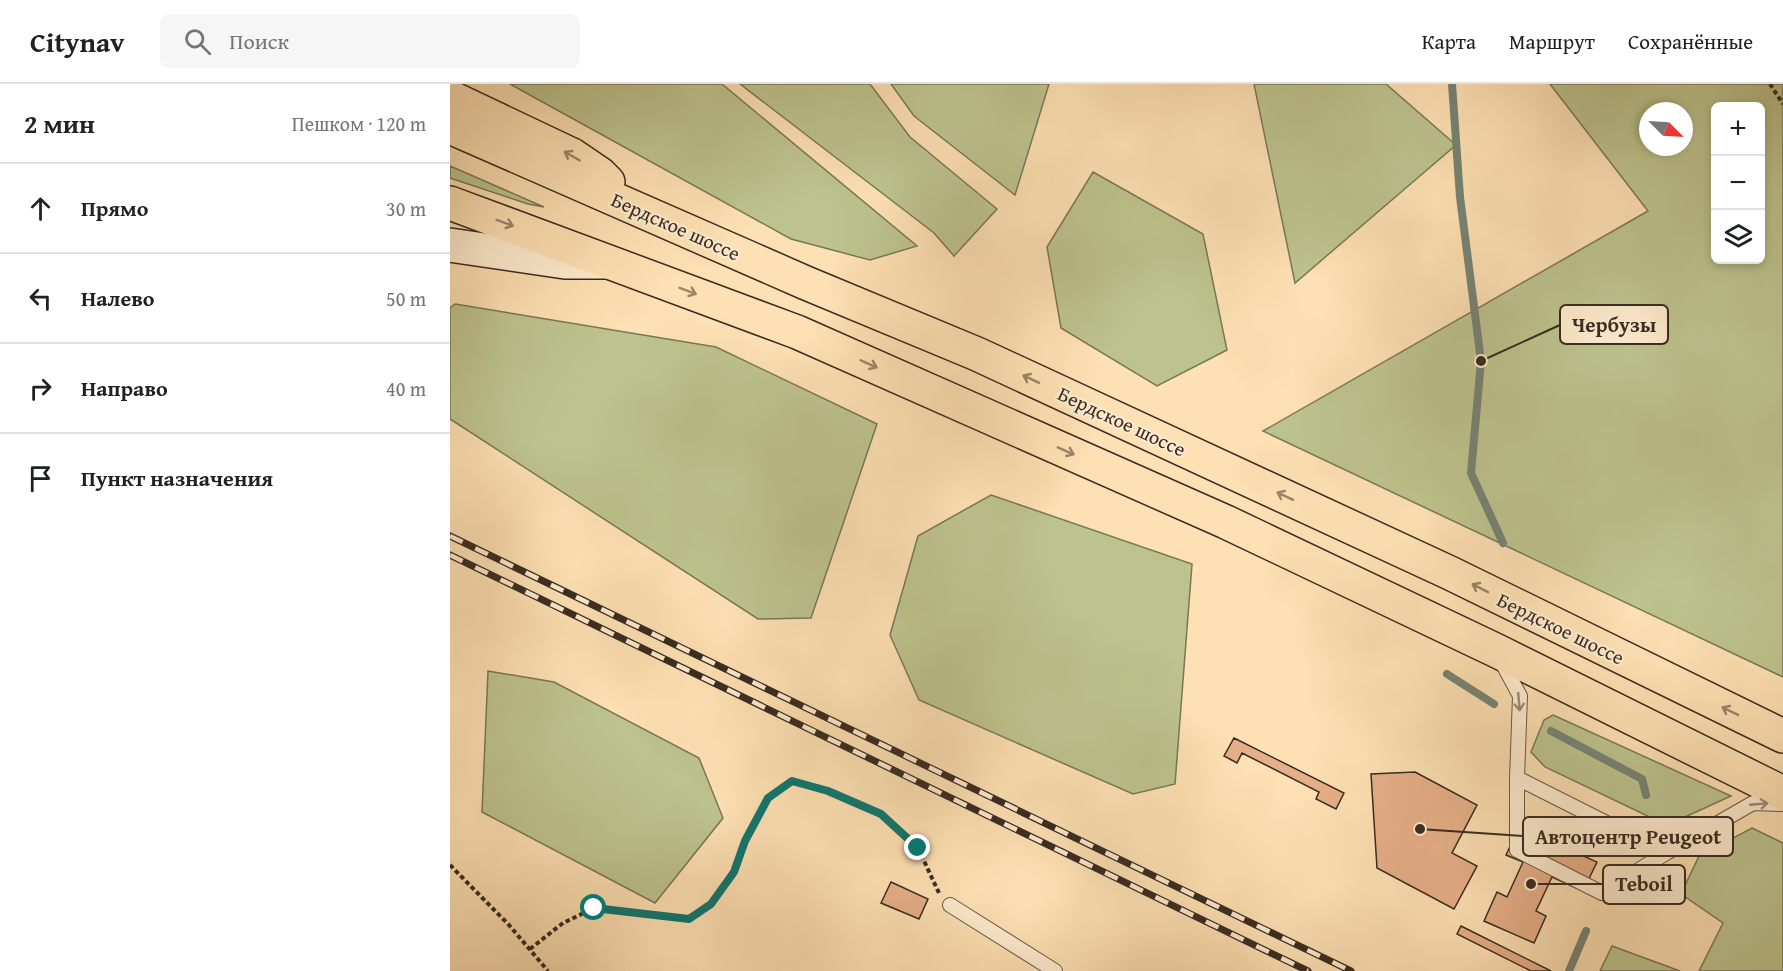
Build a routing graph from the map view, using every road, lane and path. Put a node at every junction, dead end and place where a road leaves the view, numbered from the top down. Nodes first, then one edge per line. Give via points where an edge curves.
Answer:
1 (1770, 84) edge
2 (450, 97) edge
3 (1783, 104) edge
4 (450, 127) edge
5 (450, 203) edge
6 (632, 207) junction
7 (450, 245) edge
8 (608, 262) junction
9 (1315, 510) junction
10 (1295, 554) junction
11 (1495, 650) junction
12 (1783, 736) edge
13 (1517, 778) junction
14 (1783, 793) edge
15 (1783, 804) edge
16 (1666, 853) junction
17 (450, 865) edge
18 (950, 905) joint
19 (530, 950) junction
20 (548, 971) edge
21 (1055, 971) edge

1 - 3 path
6 -> 2 highway via 600,174 572,155
4 - 6 highway, Бердское шоссе
5 -> 8 highway
9 -> 6 highway, Бердское шоссе via 977,354
7 - 8 main road via 565,262
8 -> 10 highway via 797,332
9 - 10 highway
12 -> 9 highway, Бердское шоссе
10 - 11 highway
11 -> 13 lane via 1520,696
11 - 14 highway
13 - 16 lane
13 - 16 lane via 1516,850 1602,893
16 -> 15 lane via 1753,803
17 - 19 path
18 - 19 path via 936,889 918,848 881,814 828,791 792,781 768,798 734,872 711,904 689,919 594,908 563,923
18 - 21 lane
19 - 20 path

